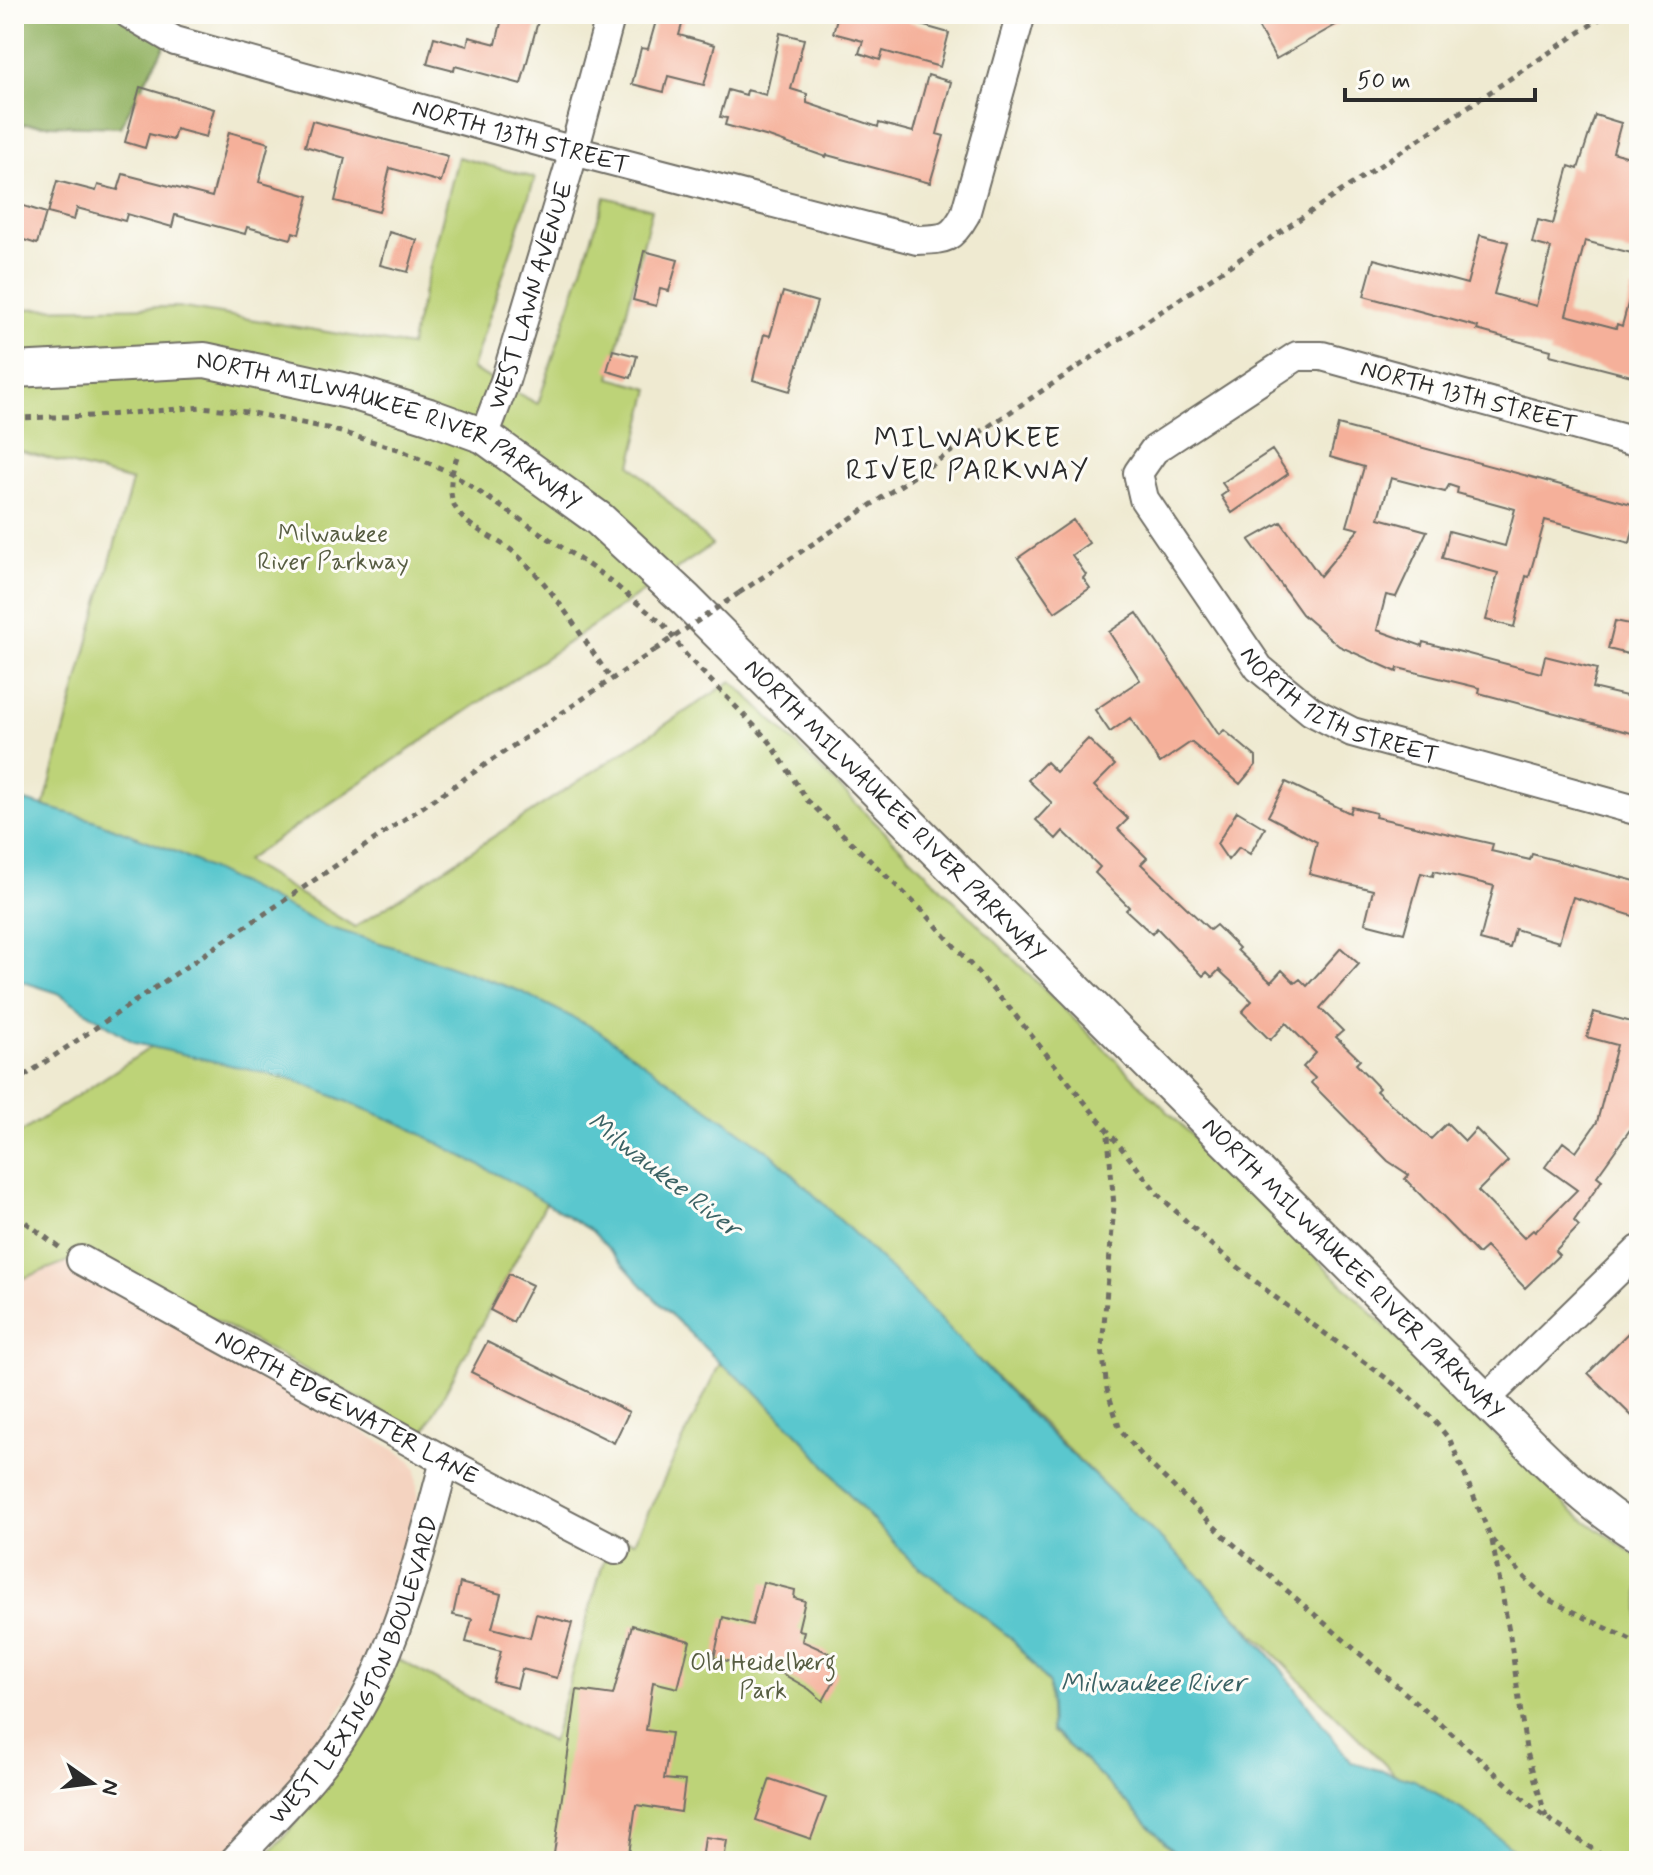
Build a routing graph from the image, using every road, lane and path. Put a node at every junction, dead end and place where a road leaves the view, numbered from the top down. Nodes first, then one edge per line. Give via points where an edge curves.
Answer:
1 (129, 14) edge
2 (611, 14) edge
3 (1021, 14) edge
4 (1607, 14) edge
5 (574, 151) junction
6 (14, 370) edge
7 (14, 418) edge
8 (484, 436) junction
9 (1639, 443) edge
10 (451, 473) junction
11 (1138, 473) joint
12 (611, 679) junction
13 (1639, 811) edge
14 (14, 1083) edge
15 (1108, 1134) junction
16 (14, 1202) edge
17 (1639, 1250) edge
18 (81, 1260) joint
19 (1485, 1400) junction
20 (445, 1461) junction
21 (1639, 1535) edge
22 (1492, 1540) junction
23 (616, 1550) dead end
24 (1639, 1644) edge
25 (1547, 1817) junction
26 (234, 1861) edge
27 (1610, 1861) edge

1 - 5 street, NORTH 13TH STREET via 175,41
2 - 5 street, WEST LAWN AVENUE
3 - 5 street, NORTH 13TH STREET via 965,215 945,239 917,240
4 - 12 path, bridge
5 - 8 street, WEST LAWN AVENUE
6 - 8 street, NORTH MILWAUKEE RIVER PARKWAY via 205,360 352,392
7 - 10 path via 202,407 247,412 383,444
8 - 10 path via 458,455
8 - 19 street, NORTH MILWAUKEE RIVER PARKWAY via 599,519 686,600
9 - 11 street, NORTH 13TH STREET via 1322,356 1297,356 1154,450
10 - 12 path via 450,491 460,515 517,554
10 - 15 path via 603,575 663,624 770,742 806,799 926,914 1011,1010
11 - 13 street, NORTH 12TH STREET via 1144,499 1259,668 1311,711 1352,732
12 - 14 path
15 - 22 path via 1159,1195 1208,1242 1431,1417 1450,1440
15 - 25 path via 1114,1206 1102,1348 1120,1430 1224,1536
16 - 18 path via 20,1218
17 - 19 street
18 - 20 street, NORTH EDGEWATER LANE
19 - 21 street, NORTH MILWAUKEE RIVER PARKWAY via 1574,1487
20 - 23 street, NORTH EDGEWATER LANE
20 - 26 street, WEST LEXINGTON BOULEVARD via 406,1602 376,1678 329,1757
22 - 24 path via 1547,1599
22 - 25 path via 1526,1749
25 - 27 path

